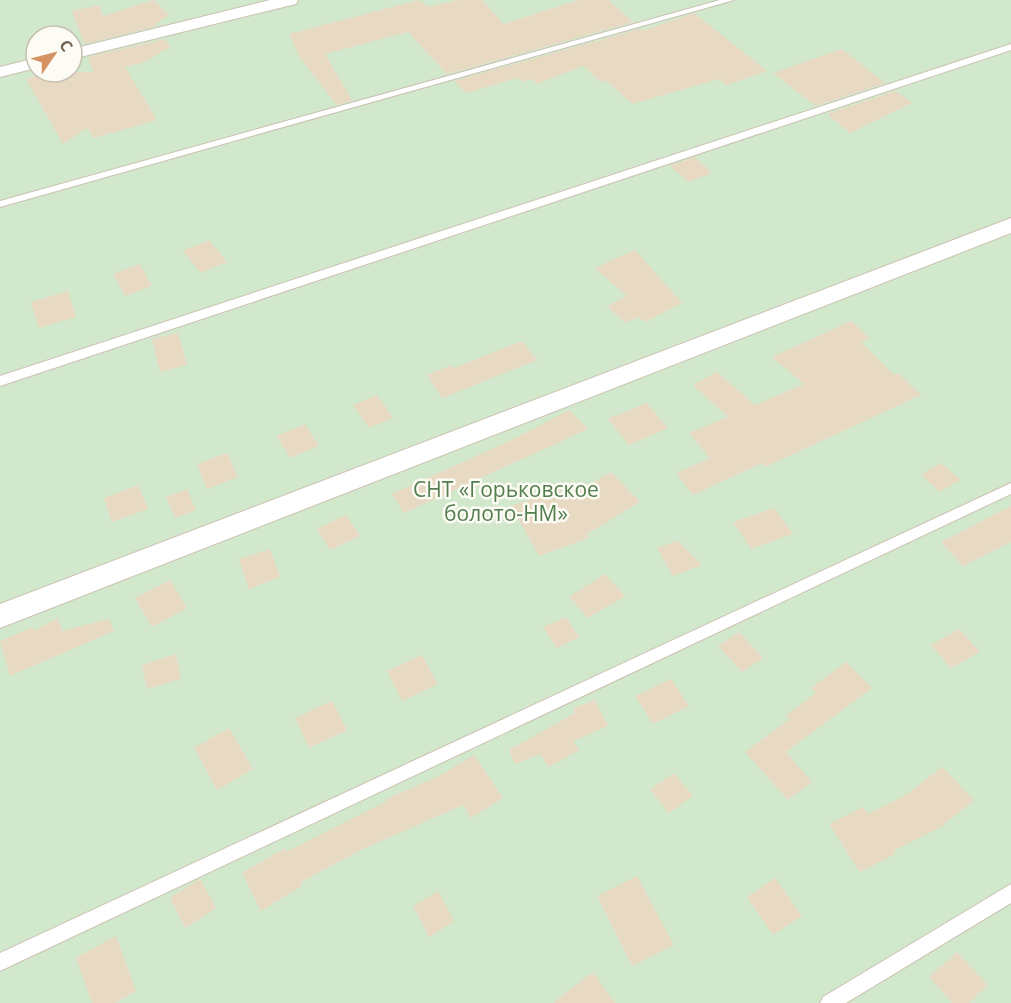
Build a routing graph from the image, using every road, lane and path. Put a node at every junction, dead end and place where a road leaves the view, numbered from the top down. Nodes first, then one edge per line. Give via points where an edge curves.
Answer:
1 (290, 0) edge
2 (730, 0) edge
3 (1011, 47) edge
4 (84, 51) edge
5 (24, 66) edge
6 (0, 72) edge
7 (0, 204) edge
8 (1011, 225) edge
9 (0, 381) edge
10 (1011, 488) edge
11 (0, 616) edge
12 (1011, 893) edge
13 (0, 962) edge
14 (829, 1003) edge

1 - 4 street
2 - 7 lane
3 - 9 lane
5 - 6 street
8 - 11 street
10 - 13 lane
12 - 14 lane

